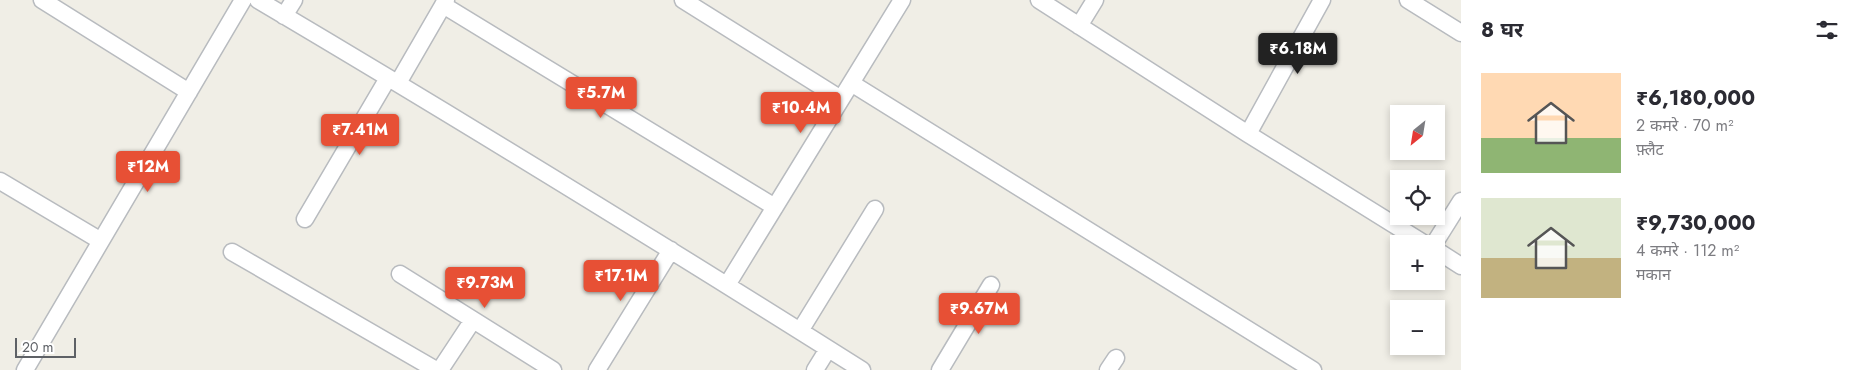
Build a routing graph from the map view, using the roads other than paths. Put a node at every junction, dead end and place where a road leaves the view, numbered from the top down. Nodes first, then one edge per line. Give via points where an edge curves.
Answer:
1 (42, 0) edge
2 (244, 0) edge
3 (258, 0) edge
4 (294, 0) edge
5 (902, 0) edge
6 (1039, 0) edge
7 (1095, 0) edge
8 (1322, 0) edge
9 (1408, 0) edge
10 (445, 2) edge
11 (693, 3) edge
12 (284, 16) junction
13 (1079, 26) junction
14 (1461, 33) edge
15 (393, 81) junction
16 (851, 83) junction
17 (189, 92) junction
18 (841, 99) junction
19 (1248, 134) junction
20 (0, 181) edge
21 (1461, 201) edge
22 (775, 207) junction
23 (875, 209) dead end
24 (305, 219) dead end
25 (1411, 235) edge
26 (1440, 235) edge
27 (101, 241) junction
28 (671, 250) junction
29 (232, 252) dead end
30 (1445, 256) edge
31 (1461, 266) edge
32 (400, 274) dead end
33 (727, 285) junction
34 (991, 285) dead end
35 (473, 320) junction
36 (800, 331) junction
37 (828, 349) junction
38 (25, 370) edge
39 (436, 370) edge
40 (440, 370) edge
41 (553, 370) edge
42 (597, 370) edge
43 (815, 370) edge
44 (862, 370) edge
45 (940, 370) edge
46 (1313, 370) edge

1 - 17 street
2 - 17 street
3 - 12 street
4 - 12 street
5 - 16 street
6 - 13 street
7 - 13 street
8 - 19 street
9 - 14 street
10 - 15 street
10 - 22 street
11 - 18 street
12 - 15 street
13 - 19 street
15 - 24 street
15 - 28 street
16 - 18 street
16 - 46 street
17 - 27 street
18 - 22 street
19 - 25 street
20 - 27 street
21 - 26 street
22 - 33 street
23 - 36 street
27 - 38 street
28 - 33 street
28 - 42 street
29 - 39 street
30 - 31 street
32 - 35 street
33 - 36 street
34 - 45 street
35 - 40 street
35 - 41 street
36 - 37 street
37 - 43 street
37 - 44 street

